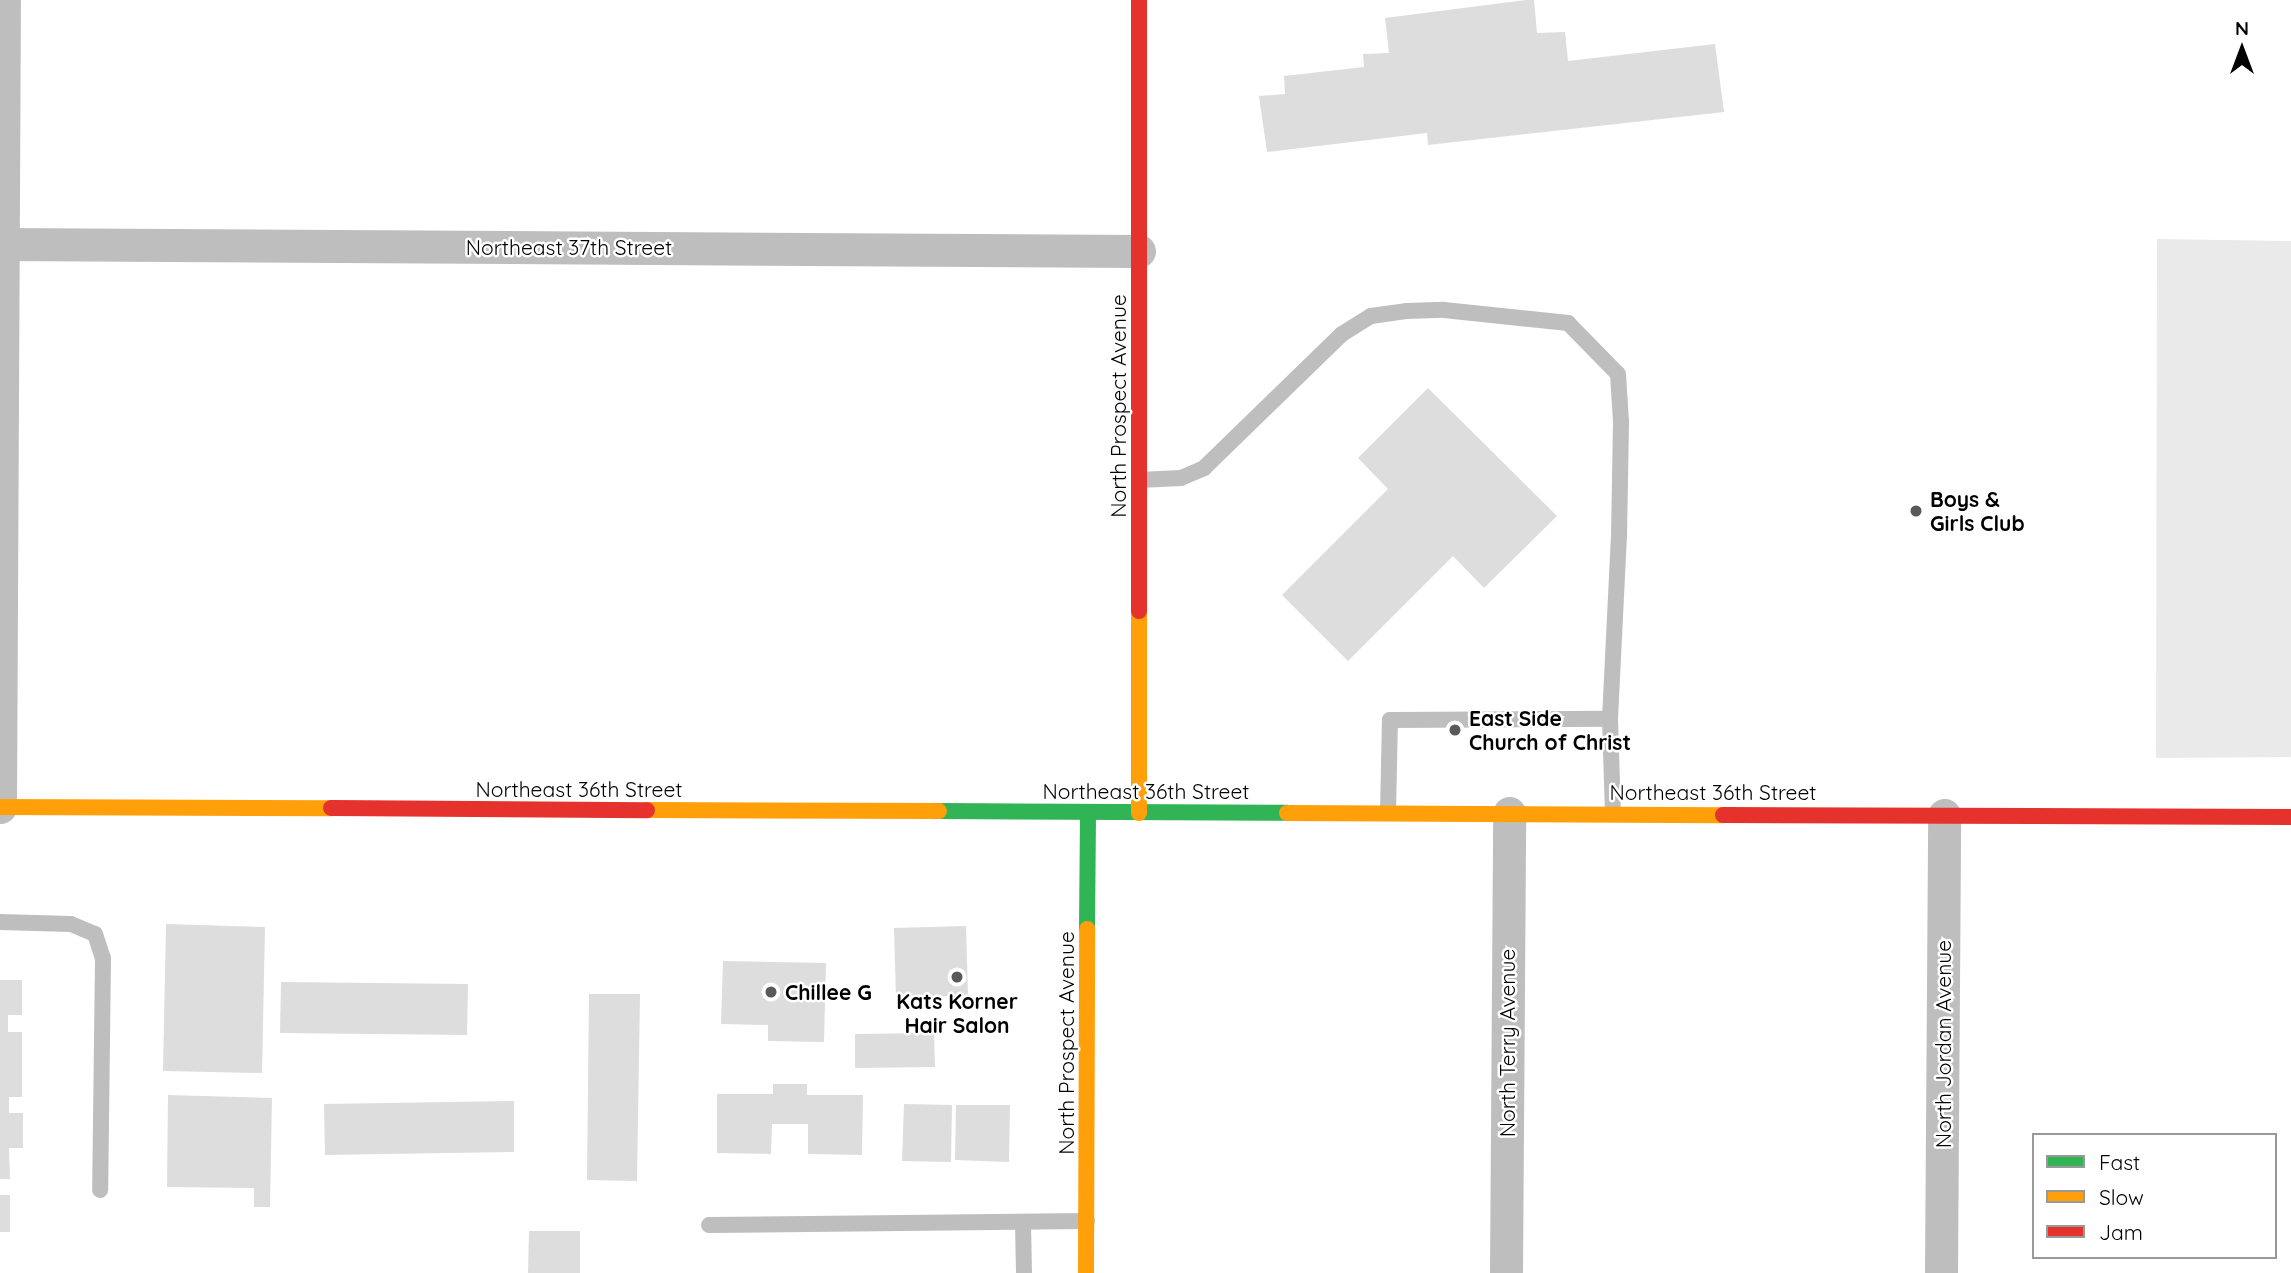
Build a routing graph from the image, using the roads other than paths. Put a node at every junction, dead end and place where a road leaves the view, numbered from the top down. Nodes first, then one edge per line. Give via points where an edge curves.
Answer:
1 (5, 0) edge
2 (1139, 0) edge
3 (2, 244) edge
4 (1139, 251) junction
5 (1139, 480) junction
6 (1610, 719) junction
7 (0, 807) edge
8 (1088, 813) junction
9 (1139, 813) junction
10 (1388, 813) junction
11 (1509, 813) junction
12 (1613, 813) junction
13 (1944, 814) junction
14 (2291, 817) edge
15 (0, 922) edge
16 (100, 1190) dead end
17 (1087, 1221) junction
18 (1024, 1222) junction
19 (709, 1225) dead end
20 (1024, 1273) edge
21 (1086, 1273) edge
22 (1506, 1273) edge
23 (1941, 1273) edge

1 - 3 street
2 - 4 main road, North Prospect Avenue
3 - 4 street, Northeast 37th Street
3 - 7 street
4 - 5 main road, North Prospect Avenue
5 - 6 lane via 1181,478 1203,468 1342,334 1371,316 1444,310 1568,323 1618,374 1619,535
5 - 9 main road, North Prospect Avenue
6 - 10 lane via 1390,720
6 - 12 lane
7 - 8 main road, Northeast 36th Street
8 - 9 main road, Northeast 36th Street
8 - 17 main road, North Prospect Avenue
9 - 10 main road, Northeast 36th Street
10 - 11 main road, Northeast 36th Street
11 - 12 main road, Northeast 36th Street
11 - 22 street, North Terry Avenue
12 - 13 main road, Northeast 36th Street
13 - 14 main road, Northeast 36th Street
13 - 23 street, North Jordan Avenue
15 - 16 lane via 71,924 95,934 103,958
17 - 18 lane
17 - 21 main road, North Prospect Avenue
18 - 19 lane
18 - 20 lane

